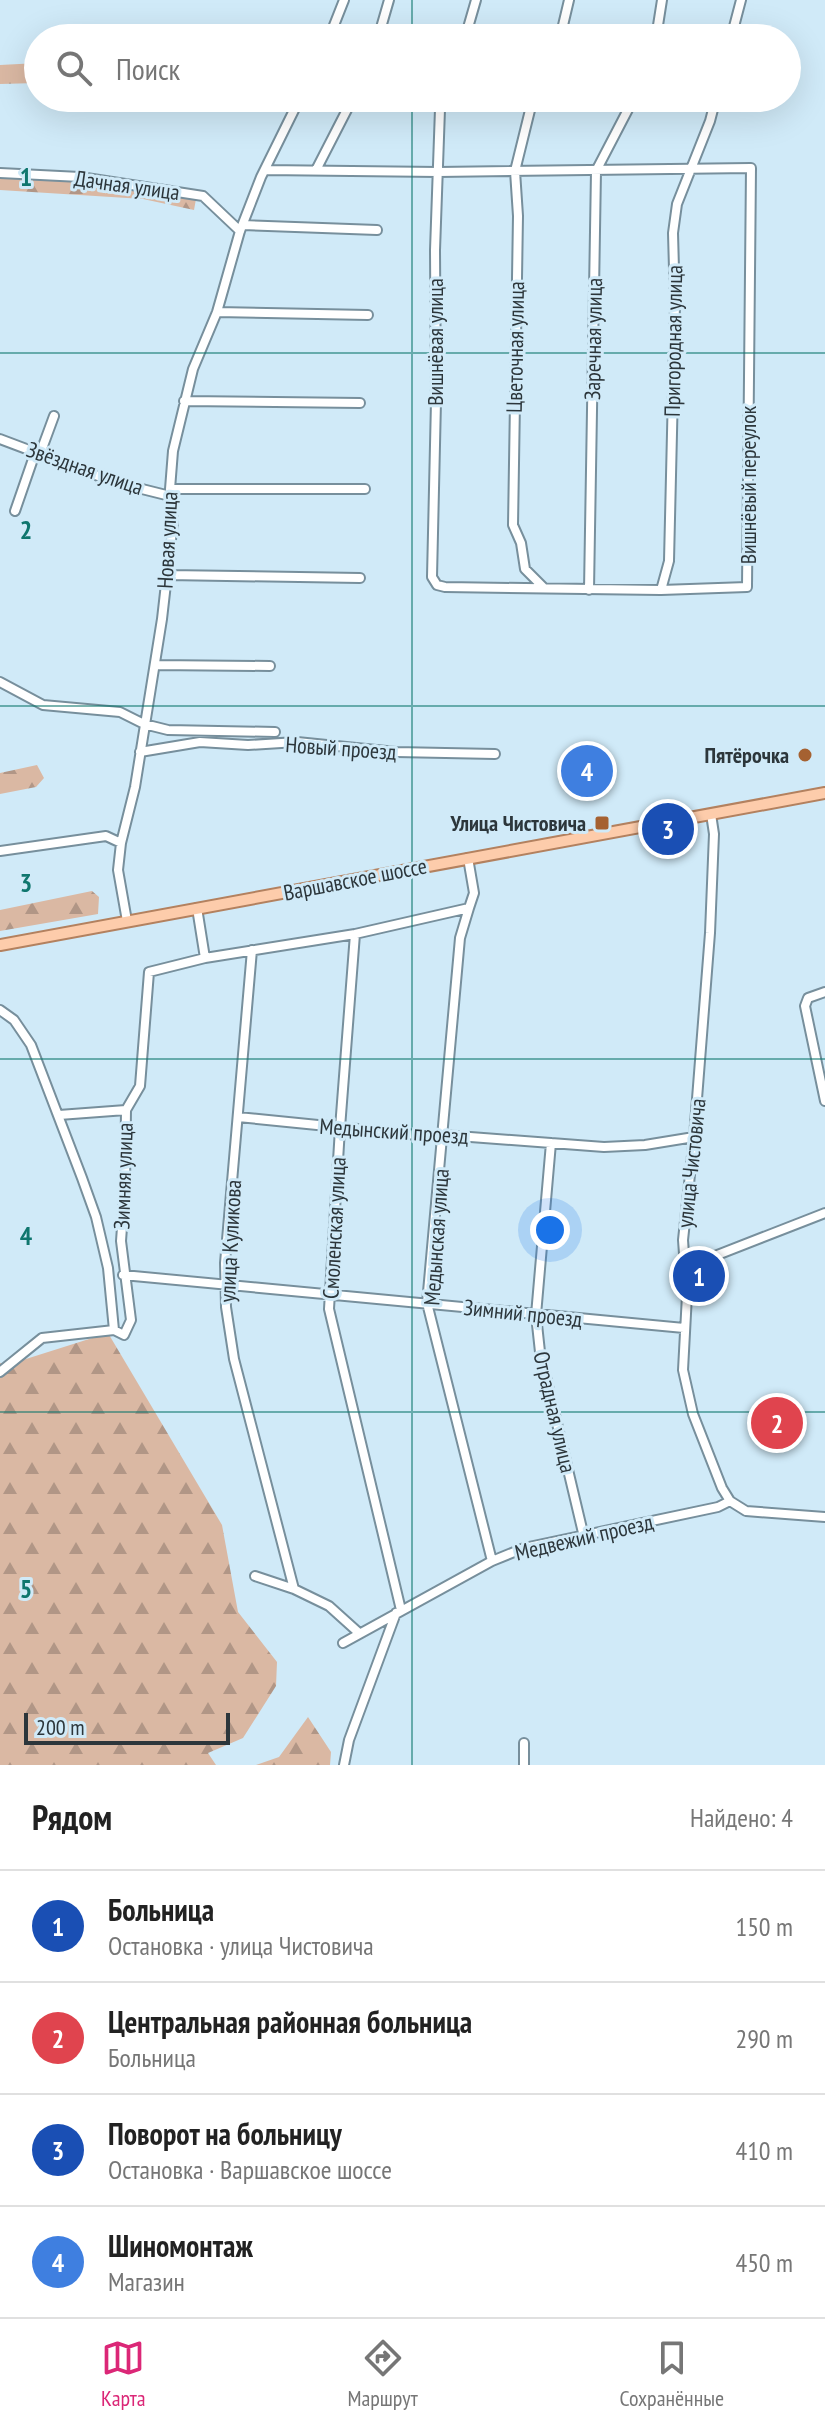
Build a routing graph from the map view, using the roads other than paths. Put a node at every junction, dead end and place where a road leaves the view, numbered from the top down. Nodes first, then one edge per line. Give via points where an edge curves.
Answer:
1 (344, 0) edge
2 (389, 0) edge
3 (476, 0) edge
4 (569, 0) edge
5 (662, 0) edge
6 (741, 0) edge
7 (335, 24) edge
8 (382, 24) edge
9 (469, 24) edge
10 (563, 24) edge
11 (658, 24) edge
12 (735, 24) edge
13 (293, 112) edge
14 (346, 112) edge
15 (440, 112) edge
16 (530, 112) edge
17 (627, 112) edge
18 (712, 112) edge
19 (265, 170) junction
20 (316, 170) junction
21 (689, 170) junction
22 (515, 171) junction
23 (596, 171) junction
24 (438, 172) junction
25 (0, 173) edge
26 (242, 228) junction
27 (377, 230) dead end
28 (217, 312) junction
29 (368, 315) dead end
30 (184, 401) junction
31 (360, 403) dead end
32 (54, 416) dead end
33 (0, 439) edge
34 (40, 454) junction
35 (365, 489) dead end
36 (170, 493) junction
37 (15, 511) dead end
38 (168, 575) junction
39 (360, 578) dead end
40 (437, 585) joint
41 (544, 588) junction
42 (589, 590) junction
43 (661, 590) junction
44 (155, 665) junction
45 (270, 666) dead end
46 (0, 682) edge
47 (144, 724) junction
48 (275, 732) dead end
49 (140, 752) junction
50 (495, 754) dead end
51 (825, 793) edge
52 (711, 814) junction
53 (121, 843) junction
54 (0, 851) edge
55 (468, 858) junction
56 (197, 908) junction
57 (469, 908) junction
58 (127, 921) junction
59 (355, 934) junction
60 (0, 945) edge
61 (252, 950) junction
62 (205, 958) junction
63 (825, 992) edge
64 (0, 1010) edge
65 (825, 1101) edge
66 (126, 1110) junction
67 (59, 1115) junction
68 (238, 1117) junction
69 (340, 1128) junction
70 (444, 1135) junction
71 (694, 1137) junction
72 (551, 1143) junction
73 (825, 1213) edge
74 (101, 1238) junction
75 (121, 1241) junction
76 (684, 1268) junction
77 (123, 1275) junction
78 (225, 1285) junction
79 (330, 1295) junction
80 (427, 1303) junction
81 (536, 1315) junction
82 (684, 1328) junction
83 (114, 1330) junction
84 (0, 1372) edge
85 (730, 1501) junction
86 (825, 1517) edge
87 (584, 1537) junction
88 (492, 1561) junction
89 (255, 1576) dead end
90 (294, 1589) junction
91 (399, 1611) junction
92 (359, 1633) junction
93 (343, 1643) dead end
94 (524, 1743) dead end
95 (344, 1765) edge
96 (524, 1765) edge

1 - 7 street
2 - 8 street
3 - 9 street
4 - 10 street
5 - 11 street
6 - 12 street
13 - 19 street, Новая улица
14 - 20 street
15 - 24 street, Вишнёвая улица
16 - 22 street, Цветочная улица
17 - 23 street, Заречная улица
18 - 21 street, Пригородная улица
19 - 20 street
19 - 26 street, Новая улица
20 - 24 street
21 - 23 street
21 - 43 street, Пригородная улица via 673,233 669,561
21 - 43 street, Вишнёвый переулок via 751,168 747,587
22 - 23 street
22 - 24 street
22 - 41 street, Цветочная улица via 513,525 525,569
23 - 42 street, Заречная улица
24 - 40 street, Вишнёвая улица via 432,577
25 - 26 street, Дачная улица via 80,177 203,196
26 - 27 street
26 - 28 street, Новая улица
28 - 29 street
28 - 30 street, Новая улица
30 - 31 street
30 - 36 street, Новая улица
32 - 34 street
33 - 34 street, Звёздная улица
34 - 36 street, Звёздная улица via 114,482
34 - 37 street via 33,459
35 - 36 street, Звёздная улица
36 - 38 street, Новая улица
38 - 39 street
38 - 44 street, Новая улица
40 - 41 street, Вишнёвый переулок
41 - 42 street, Вишнёвый переулок
42 - 43 street, Вишнёвый переулок
44 - 45 street
44 - 47 street, Новая улица
46 - 47 street via 43,705 115,711
47 - 48 street via 191,732
47 - 49 street, Новая улица
49 - 50 street, Новый проезд via 200,742 297,742
49 - 53 street, Новая улица
51 - 52 main road, Варшавское шоссе
52 - 55 main road, Варшавское шоссе
52 - 71 street, улица Чистовича via 713,892
53 - 54 street via 106,836
53 - 58 street, Новая улица via 118,870
55 - 56 main road, Варшавское шоссе
55 - 57 street, Медынская улица via 474,893
56 - 58 main road, Варшавское шоссе
56 - 62 street
57 - 59 street
57 - 70 street, Медынская улица via 460,938
58 - 60 main road, Варшавское шоссе
59 - 61 street
59 - 69 street, Смоленская улица
61 - 62 street
61 - 68 street, улица Куликова
62 - 66 street, Зимняя улица via 149,972 140,1086
63 - 65 street via 808,998 805,1006
64 - 67 street via 31,1045
66 - 67 street
66 - 75 street, Зимняя улица
67 - 74 street
68 - 69 street, Медынский проезд
68 - 78 street, улица Куликова
69 - 70 street, Медынский проезд
69 - 79 street, Смоленская улица
70 - 72 street, Медынский проезд
70 - 80 street, Медынская улица
71 - 72 street, Медынский проезд via 604,1147
71 - 76 street, улица Чистовича
72 - 81 street, Отрадная улица
73 - 76 street
74 - 75 street
74 - 83 street
75 - 77 street, Зимняя улица
76 - 82 street, улица Чистовича
77 - 78 street, Зимний проезд
77 - 83 street, Зимняя улица via 131,1320 124,1335
78 - 79 street, Зимний проезд
78 - 90 street, улица Куликова via 234,1359
79 - 80 street, Зимний проезд
79 - 91 street, Смоленская улица
80 - 81 street, Зимний проезд
80 - 88 street, Медынская улица
81 - 82 street, Зимний проезд
81 - 87 street, Отрадная улица
82 - 85 street, улица Чистовича via 686,1395
83 - 84 street via 42,1338
85 - 86 street via 746,1511
85 - 87 street, Медвежий проезд
87 - 88 street, Медвежий проезд via 524,1548
88 - 91 street, Медвежий проезд
89 - 90 street
90 - 92 street via 329,1606
91 - 92 street, Медвежий проезд
91 - 95 street
92 - 93 street, Медвежий проезд
94 - 96 street

